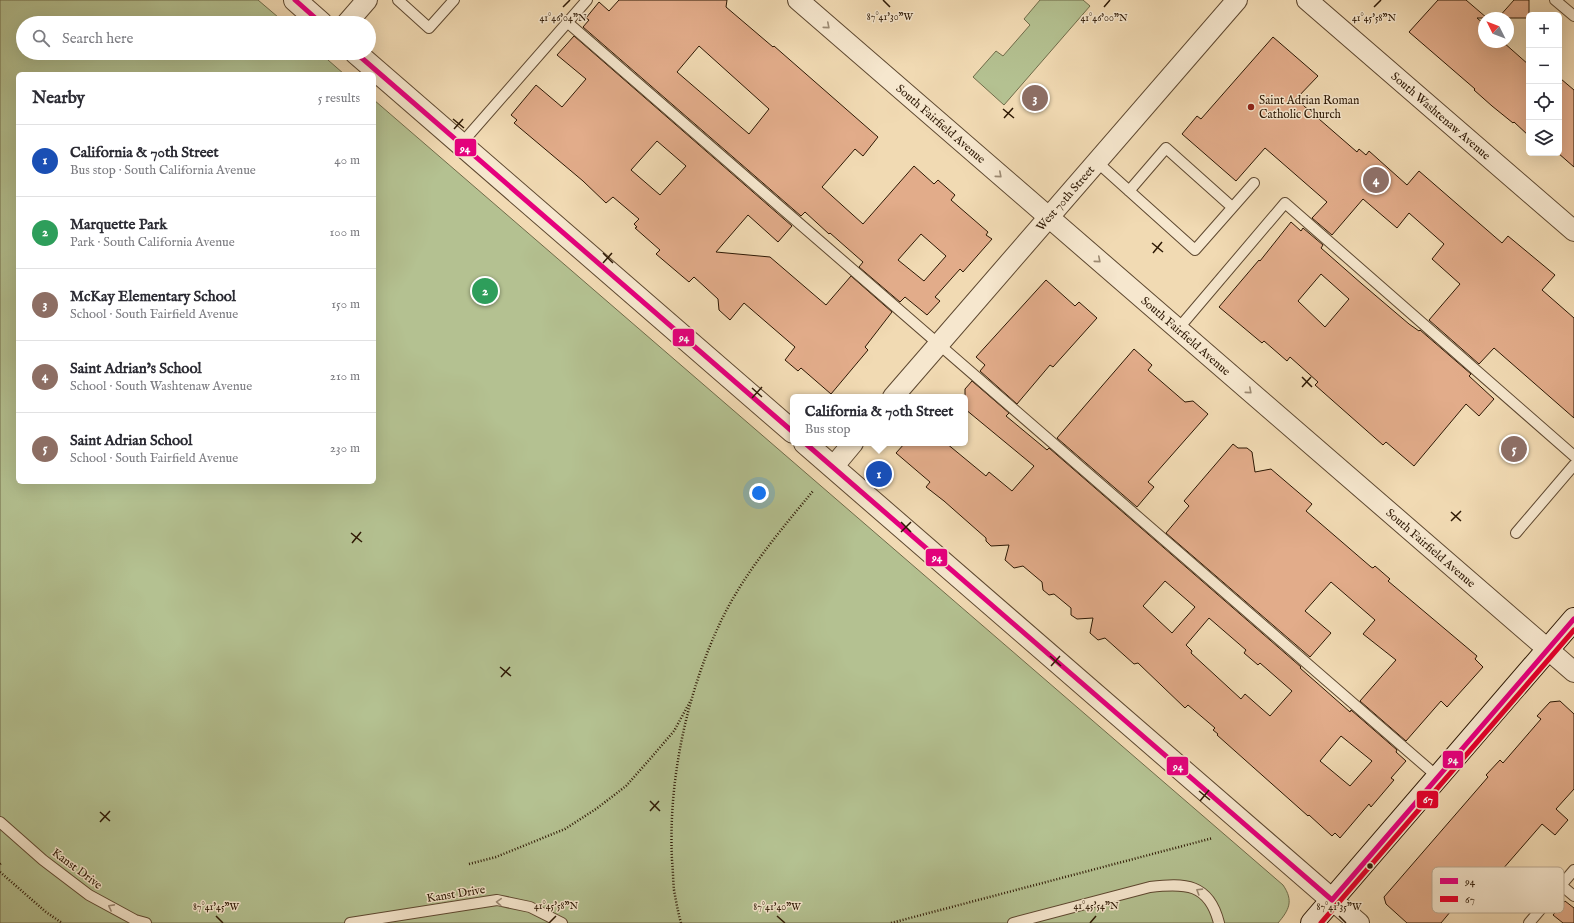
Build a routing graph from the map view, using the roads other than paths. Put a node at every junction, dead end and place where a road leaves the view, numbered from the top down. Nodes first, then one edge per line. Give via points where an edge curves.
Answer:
1 (294, 0) edge
2 (367, 0) edge
3 (398, 0) edge
4 (454, 0) edge
5 (587, 0) edge
6 (798, 0) edge
7 (1237, 0) edge
8 (1307, 0) edge
9 (1555, 0) edge
10 (313, 16) edge
11 (353, 16) edge
12 (1574, 16) edge
13 (568, 22) junction
14 (364, 60) edge
15 (461, 144) junction
16 (1097, 162) junction
17 (1254, 183) dead end
18 (1129, 191) junction
19 (1232, 207) junction
20 (1049, 217) junction
21 (1574, 232) edge
22 (1178, 329) junction
23 (939, 344) junction
24 (896, 394) edge
25 (790, 429) edge
26 (808, 446) edge
27 (850, 446) edge
28 (1574, 456) edge
29 (1574, 465) edge
30 (833, 467) junction
31 (1516, 533) dead end
32 (1574, 619) edge
33 (1548, 650) junction
34 (1574, 672) edge
35 (1438, 777) junction
36 (0, 822) edge
37 (1574, 870) edge
38 (1564, 882) edge
39 (1564, 888) edge
40 (1574, 896) edge
41 (1332, 900) junction
42 (1537, 913) edge
43 (146, 923) edge
44 (350, 923) edge
45 (562, 923) edge
46 (1013, 923) edge
47 (1219, 923) edge
48 (1312, 923) edge
49 (1359, 923) edge
50 (1528, 923) edge

1 - 10 street
2 - 11 street
3 - 4 lane via 429,28
5 - 13 lane
6 -> 20 street, South Fairfield Avenue
7 - 16 street, West 70th Street
8 - 21 street, South Washtenaw Avenue
9 - 12 lane
13 - 15 lane
13 - 23 lane
14 - 15 street
15 - 25 street
16 - 18 lane
16 - 20 street, West 70th Street
17 - 19 lane
18 - 19 lane via 1166,148
18 - 19 lane via 1195,250
20 -> 22 street, South Fairfield Avenue
20 - 23 street, West 70th Street
22 - 28 lane via 1285,203
22 -> 33 street, South Fairfield Avenue
23 - 24 street, West 70th Street
23 - 35 lane
26 - 30 street
27 - 30 street
29 - 31 lane
30 - 41 street
32 - 33 street
33 - 34 street, South Fairfield Avenue
33 - 35 street
35 - 41 street
43 -> 36 lane, Kanst Drive via 135,920 89,895 43,860
37 - 38 lane
39 - 40 lane
41 - 48 street
41 - 49 street
42 - 50 lane
45 -> 44 lane, Kanst Drive via 530,907 497,900
47 -> 46 lane via 1207,897 1191,886 1172,885 1150,887

